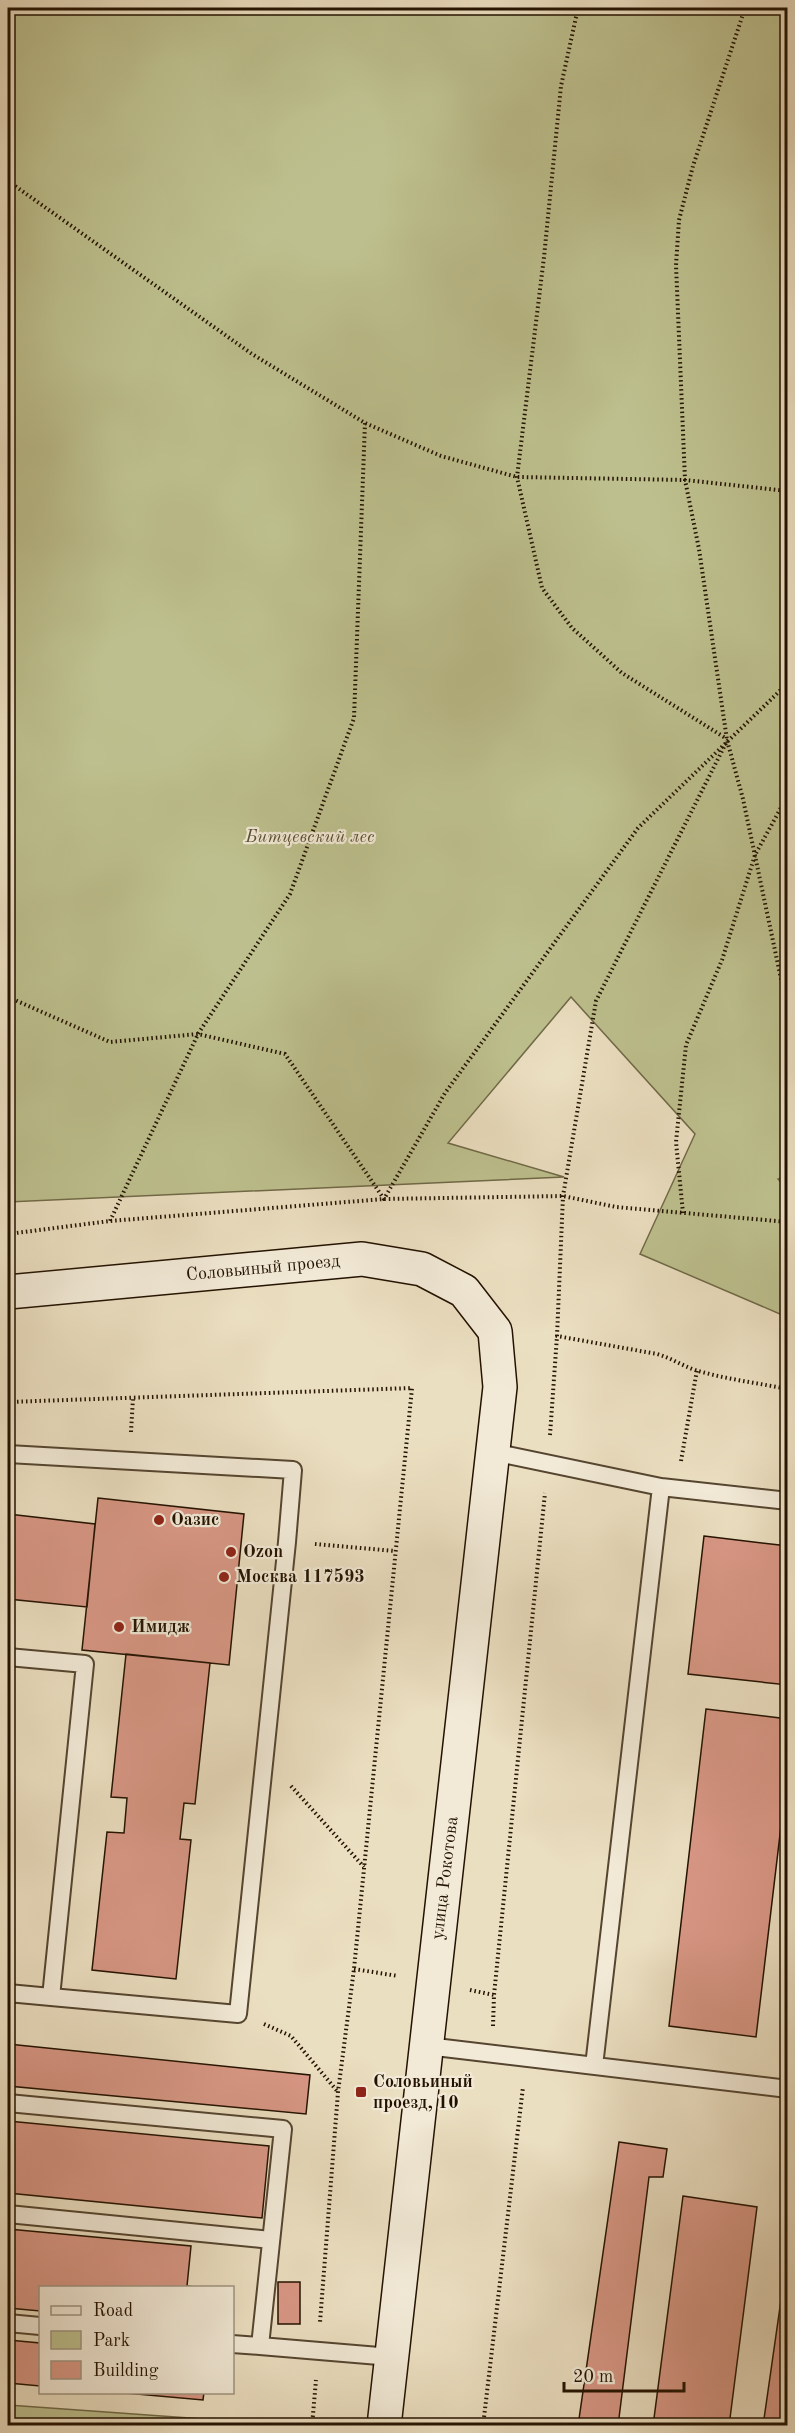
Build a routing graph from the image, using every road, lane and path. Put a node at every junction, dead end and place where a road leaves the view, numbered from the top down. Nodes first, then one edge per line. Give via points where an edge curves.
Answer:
1 (578, 8) edge
2 (745, 8) edge
3 (8, 181) edge
4 (365, 423) junction
5 (518, 477) junction
6 (685, 480) junction
7 (788, 491) edge
8 (788, 683) edge
9 (727, 740) junction
10 (788, 795) edge
11 (755, 855) junction
12 (8, 997) edge
13 (788, 1012) edge
14 (198, 1034) junction
15 (563, 1196) junction
16 (384, 1199) junction
17 (683, 1213) junction
18 (110, 1221) junction
19 (788, 1222) edge
20 (8, 1234) edge
21 (8, 1292) edge
22 (495, 1331) joint
23 (557, 1336) junction
24 (697, 1370) junction
25 (788, 1389) edge
26 (8, 1402) edge
27 (493, 1452) junction
28 (8, 1454) edge
29 (548, 1463) junction
30 (668, 1487) junction
31 (788, 1501) edge
32 (287, 1542) junction
33 (395, 1551) junction
34 (8, 1657) edge
35 (265, 1757) junction
36 (364, 1867) junction
37 (8, 1993) edge
38 (51, 1997) junction
39 (238, 2014) junction
40 (427, 2046) junction
41 (492, 2053) junction
42 (594, 2066) junction
43 (788, 2089) edge
44 (338, 2092) junction
45 (8, 2103) edge
46 (8, 2214) edge
47 (271, 2240) junction
48 (8, 2324) edge
49 (39, 2326) edge
50 (234, 2344) edge
51 (260, 2346) junction
52 (318, 2351) junction
53 (391, 2357) junction
54 (312, 2426) edge
55 (384, 2426) edge
56 (483, 2426) edge

1 - 5 path via 561,86
2 - 6 path via 679,220 676,265
3 - 4 path via 252,354
4 - 5 path via 441,456
4 - 14 path via 354,718 290,894
5 - 6 path
5 - 9 path via 542,588 572,628 622,673
6 - 7 path
6 - 9 path
8 - 9 path
9 - 11 path
9 - 15 path via 596,1001
9 - 16 path via 638,828 445,1093
10 - 11 path
11 - 13 path
11 - 17 path via 722,960 686,1045 676,1142
12 - 14 path via 110,1042
14 - 16 path via 285,1054
14 - 18 path
15 - 16 path
15 - 17 path via 616,1207
15 - 23 path
16 - 18 path
17 - 19 path
18 - 20 path
21 - 22 street, Соловьиный проезд via 362,1259 422,1269 464,1291
22 - 27 street, улица Рокотова via 500,1387
23 - 24 path via 657,1354
23 - 29 path
24 - 25 path
24 - 30 path
26 - 33 path via 412,1388
27 - 29 lane
27 - 40 street, улица Рокотова
28 - 32 lane via 293,1470
29 - 30 lane
29 - 41 path via 494,1995
30 - 31 lane
30 - 42 lane
32 - 33 path
32 - 35 lane
33 - 36 path
34 - 38 lane via 85,1664
35 - 36 path
35 - 39 lane
36 - 44 path
37 - 38 lane
38 - 39 lane
39 - 44 path via 291,2036
40 - 41 lane
40 - 53 street, улица Рокотова
41 - 42 lane
41 - 56 path via 523,2084
42 - 43 lane
44 - 52 path
45 - 47 lane via 283,2129
46 - 47 lane
47 - 51 lane
48 - 49 lane
50 - 51 lane
51 - 52 lane
52 - 53 lane
52 - 54 path
53 - 55 street, улица Рокотова

